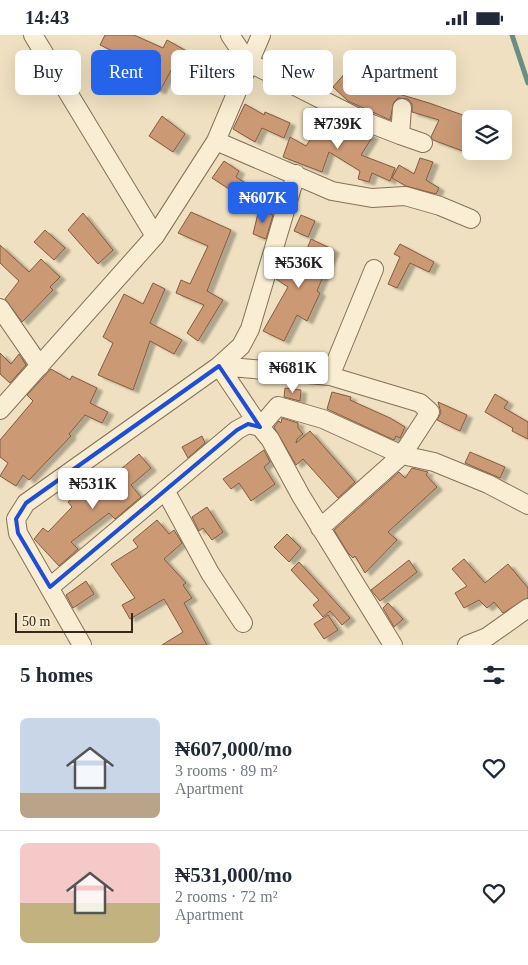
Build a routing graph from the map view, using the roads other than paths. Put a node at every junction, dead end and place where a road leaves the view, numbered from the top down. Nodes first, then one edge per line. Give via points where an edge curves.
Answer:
1 (33, 35) edge
2 (230, 35) edge
3 (260, 35) edge
4 (240, 50) edge
5 (253, 51) edge
6 (253, 65) edge
7 (235, 95) edge
8 (402, 108) dead end
9 (400, 135) junction
10 (216, 141) junction
11 (423, 143) dead end
12 (296, 174) junction
13 (472, 219) dead end
14 (155, 236) junction
15 (374, 269) dead end
16 (0, 308) edge
17 (40, 366) junction
18 (219, 367) junction
19 (330, 376) junction
20 (0, 411) edge
21 (260, 427) junction
22 (402, 455) junction
23 (165, 490) junction
24 (528, 505) edge
25 (320, 527) junction
26 (50, 587) junction
27 (528, 608) edge
28 (243, 623) dead end
29 (82, 645) edge
30 (393, 645) edge
31 (467, 645) edge

1 - 14 street
2 - 4 street
3 - 5 street
6 - 9 street via 364,121
7 - 10 street
8 - 9 street
9 - 11 street
10 - 12 street
10 - 14 street
12 - 13 street via 332,191 372,198 406,196
12 - 18 street via 250,329 241,346
14 - 17 street
15 - 19 street
16 - 17 street
17 - 20 street
18 - 19 street
18 - 21 street
18 - 26 street via 26,503 16,519 18,533
19 - 22 street via 420,403 430,412
21 - 22 street via 278,407 324,419
21 - 23 street via 248,424 237,430
21 - 25 street
22 - 24 street via 434,462
22 - 25 street
23 - 26 street
23 - 28 street via 210,573
25 - 30 street
26 - 29 street
27 - 31 street via 487,637

